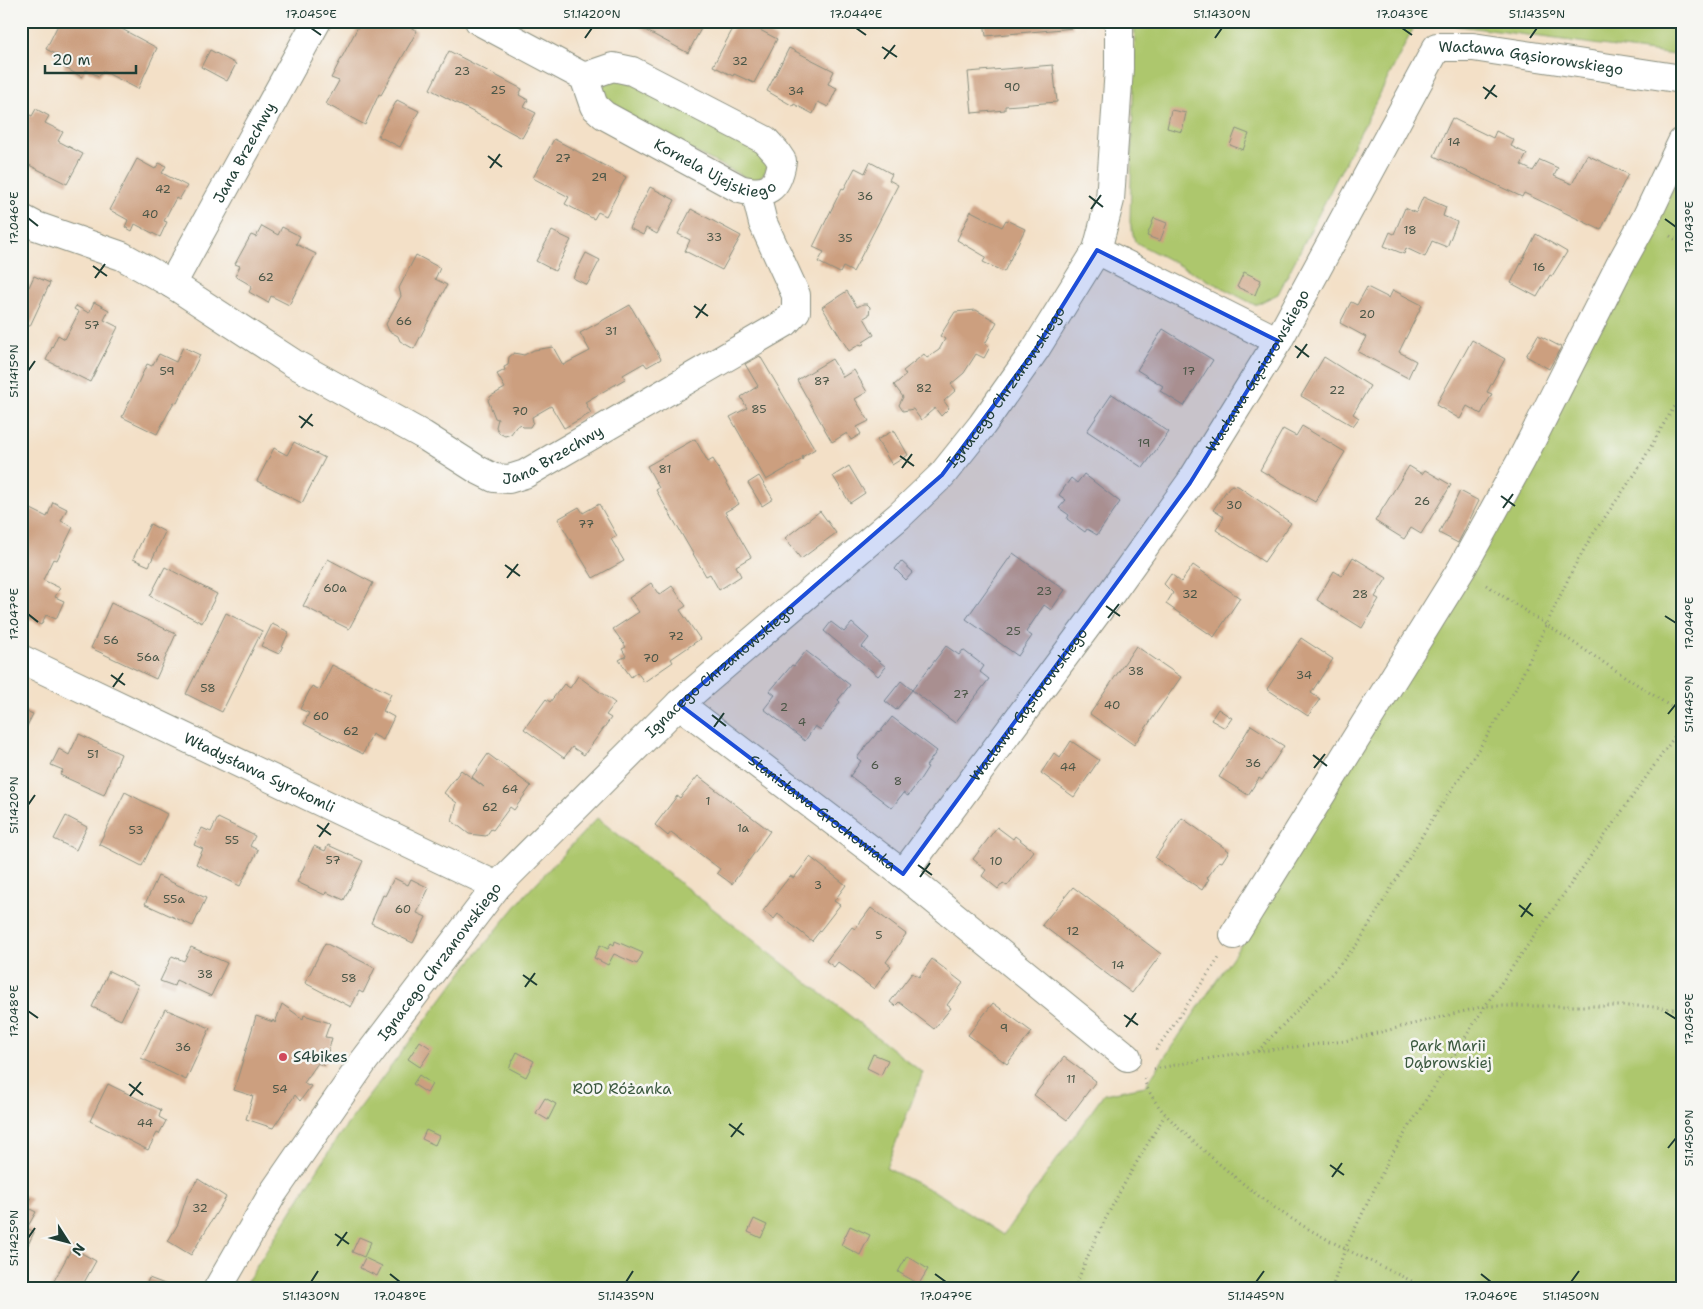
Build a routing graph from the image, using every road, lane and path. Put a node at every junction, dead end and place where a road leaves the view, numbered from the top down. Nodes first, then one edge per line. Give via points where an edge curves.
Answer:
1 (317, 21) edge
2 (478, 21) edge
3 (1119, 21) edge
4 (584, 76) junction
5 (1682, 79) edge
6 (1682, 142) edge
7 (759, 192) junction
8 (21, 218) edge
9 (1097, 250) junction
10 (172, 284) junction
11 (1278, 341) junction
12 (1682, 396) edge
13 (1462, 568) junction
14 (1547, 626) junction
15 (21, 659) edge
16 (679, 704) junction
17 (1682, 714) edge
18 (1682, 726) edge
19 (902, 874) junction
20 (497, 886) junction
21 (1234, 936) joint
22 (1485, 1006) junction
23 (1682, 1010) edge
24 (1258, 1051) junction
25 (1134, 1064) junction
26 (1165, 1115) junction
27 (1345, 1249) junction
28 (218, 1288) edge
29 (1075, 1288) edge
30 (1332, 1288) edge
31 (1426, 1288) edge

1 - 10 street, Jana Brzechwy
2 - 4 street
3 - 9 street, Ignacego Chrzanowskiego via 1110,200
4 - 7 street, Kornela Ujejskiego via 594,106 604,115 740,189
4 - 7 street, Kornela Ujejskiego via 613,67 632,71 765,140 782,161 772,187
5 - 11 street, Wacława Gąsiorowskiego via 1473,47 1437,47
6 - 13 street via 1522,459
7 - 10 street, Jana Brzechwy via 763,223 796,295 796,311 785,322 525,474 509,479 494,478 478,470 423,435 294,363
8 - 10 street, Jana Brzechwy via 122,256
9 - 11 street
9 - 16 street, Ignacego Chrzanowskiego via 1035,350 942,475 899,516
11 - 19 street, Wacława Gąsiorowskiego via 1190,483
12 - 14 path via 1637,472 1591,537
13 - 14 path
13 - 21 street
14 - 17 path
14 - 24 path via 1486,738 1426,829 1359,942
15 - 20 street, Władysława Syrokomli
16 - 19 street, Stanisława Grochowiaka
16 - 20 street, Ignacego Chrzanowskiego
18 - 22 path
19 - 25 street, Stanisława Grochowiaka
20 - 28 street, Ignacego Chrzanowskiego via 364,1061 273,1193
21 - 25 path
22 - 23 path via 1645,1006
22 - 24 path via 1346,1041
22 - 27 path via 1390,1157
24 - 25 path
25 - 26 path
26 - 27 path via 1212,1158 1276,1208
26 - 29 path via 1121,1188 1088,1252
27 - 30 path
27 - 31 path

